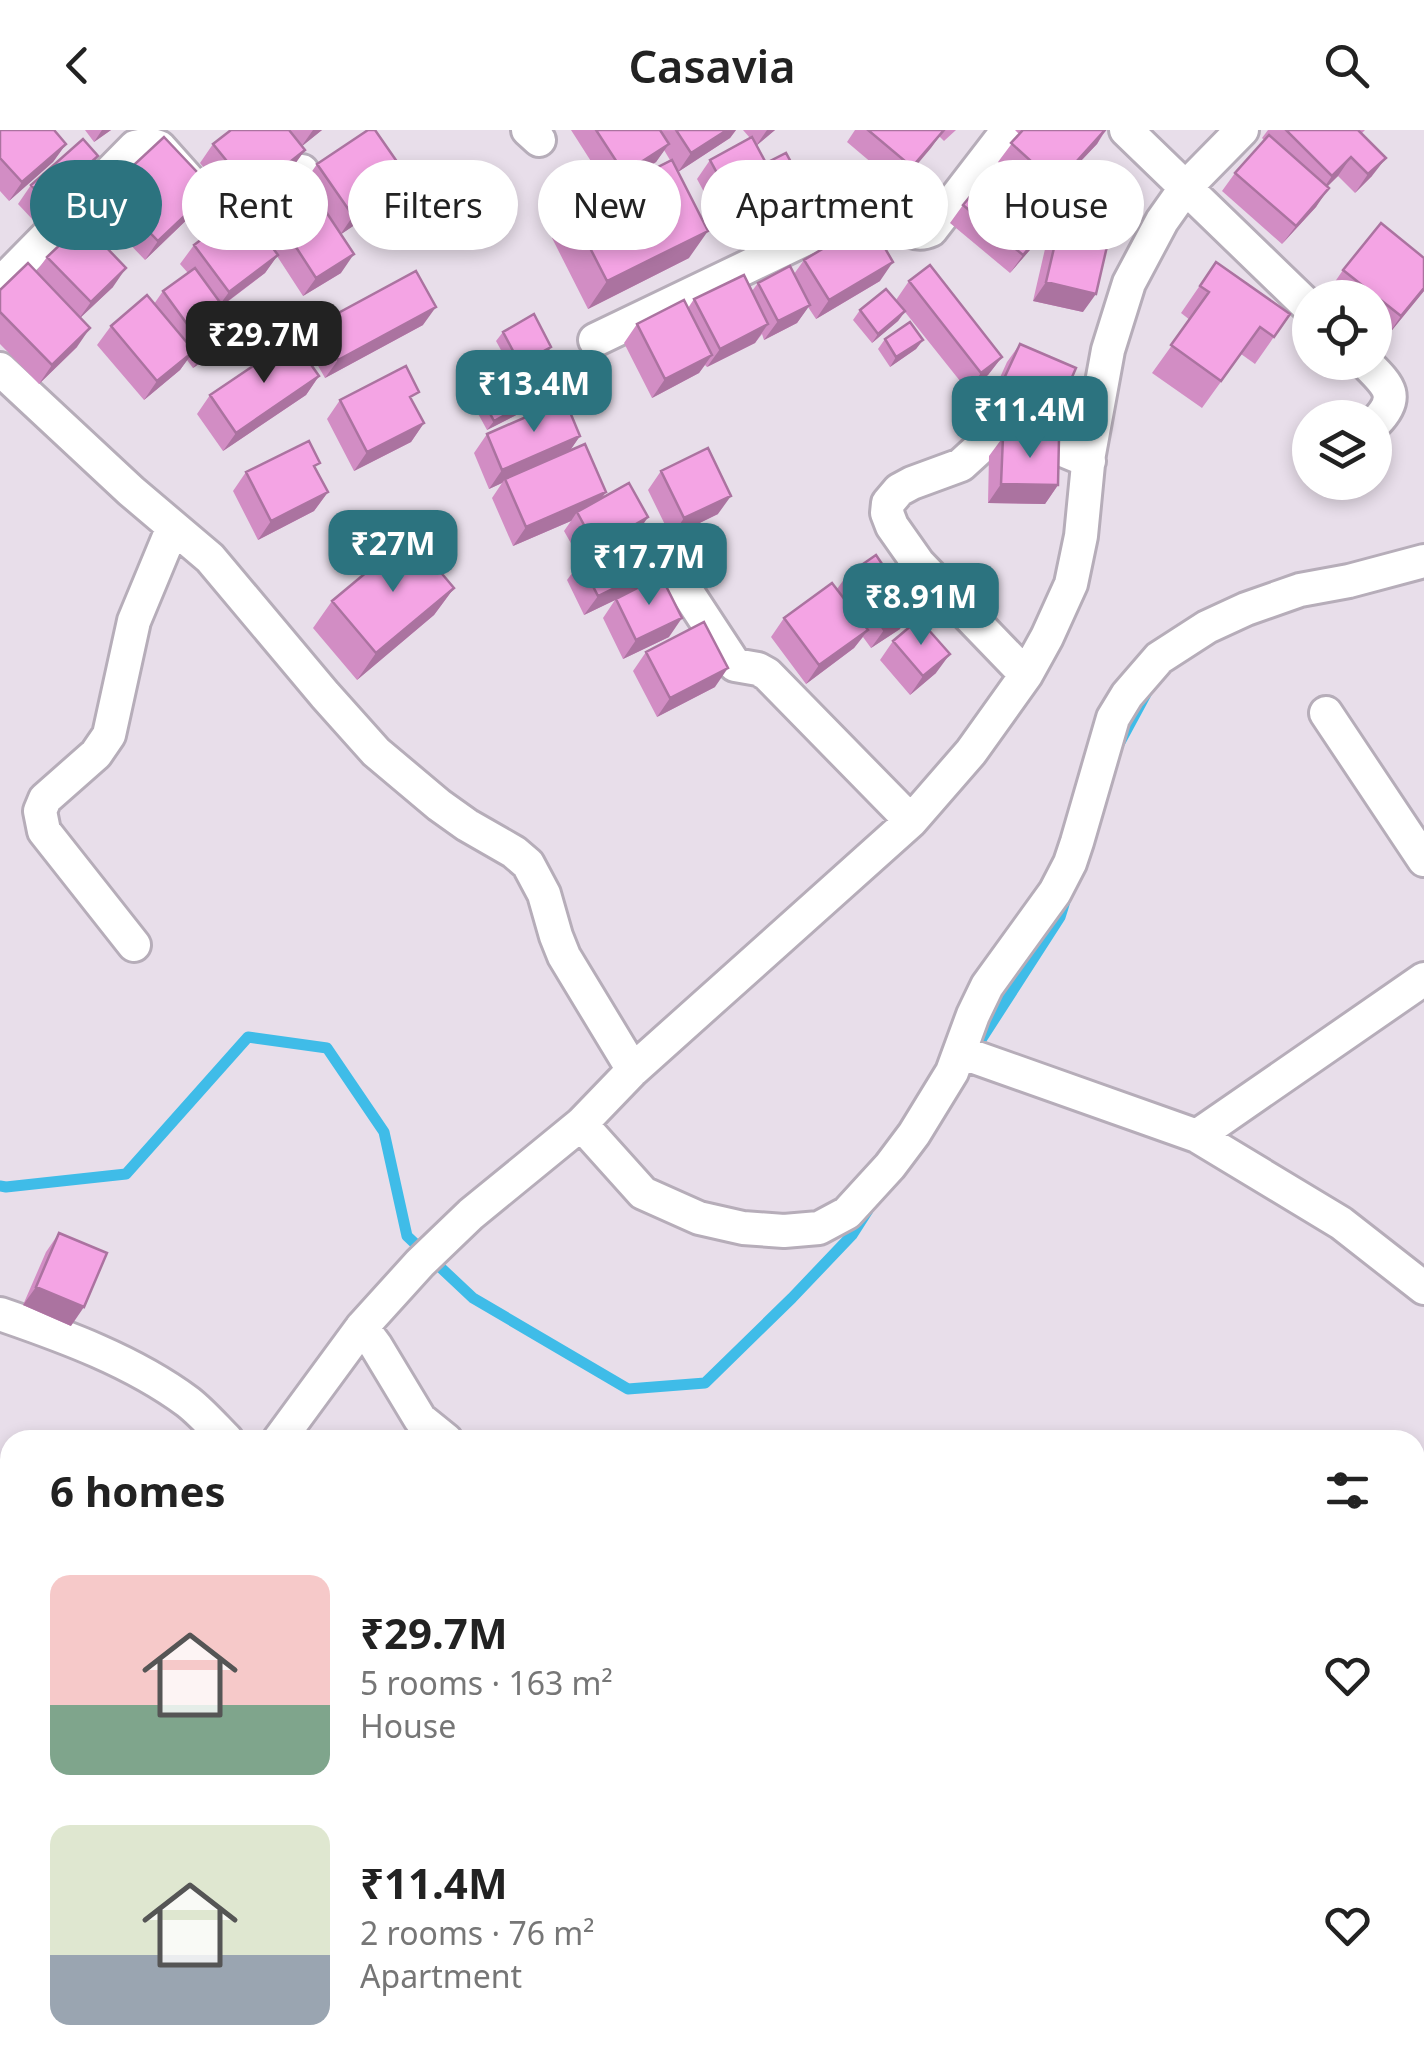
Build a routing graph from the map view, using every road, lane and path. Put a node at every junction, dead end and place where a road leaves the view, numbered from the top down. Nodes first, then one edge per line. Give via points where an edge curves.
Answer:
1 (1008, 130) edge
2 (1126, 130) edge
3 (1242, 130) edge
4 (182, 174) edge
5 (1186, 187) junction
6 (0, 284) edge
7 (1292, 290) edge
8 (594, 340) dead end
9 (0, 369) edge
10 (1088, 461) junction
11 (173, 526) junction
12 (655, 543) dead end
13 (1424, 561) edge
14 (1026, 676) junction
15 (1326, 713) dead end
16 (911, 820) junction
17 (1424, 860) edge
18 (134, 945) dead end
19 (1424, 979) edge
20 (964, 1054) junction
21 (633, 1070) junction
22 (581, 1124) junction
23 (1197, 1136) junction
24 (1424, 1288) edge
25 (0, 1314) edge
26 (362, 1327) junction
27 (217, 1430) edge
28 (287, 1430) edge
29 (434, 1430) edge

1 - 8 street via 926,233 911,232 872,207
2 - 5 street
3 - 5 street
4 - 6 street via 158,148 136,148
5 - 7 street
5 - 10 street via 1129,283 1108,350
9 - 11 street
10 - 14 street via 1071,584
10 - 14 street via 1005,430 960,465 912,483 888,502 892,526 918,563
11 - 18 street via 134,621 109,735 40,811 44,831
11 - 21 street via 210,558 376,752 466,825 528,864 564,956
12 - 16 street via 735,665 766,674
13 - 20 street via 1246,609 1159,658 1113,718 1070,862 987,986
14 - 16 street
15 - 17 street
16 - 21 street
19 - 23 street
20 - 22 street via 890,1166 847,1213 818,1228 743,1228 698,1218 643,1193
20 - 23 street
21 - 22 street
22 - 26 street via 471,1214
23 - 24 street via 1341,1223
25 - 27 street via 156,1382
26 - 28 street
26 - 29 street

